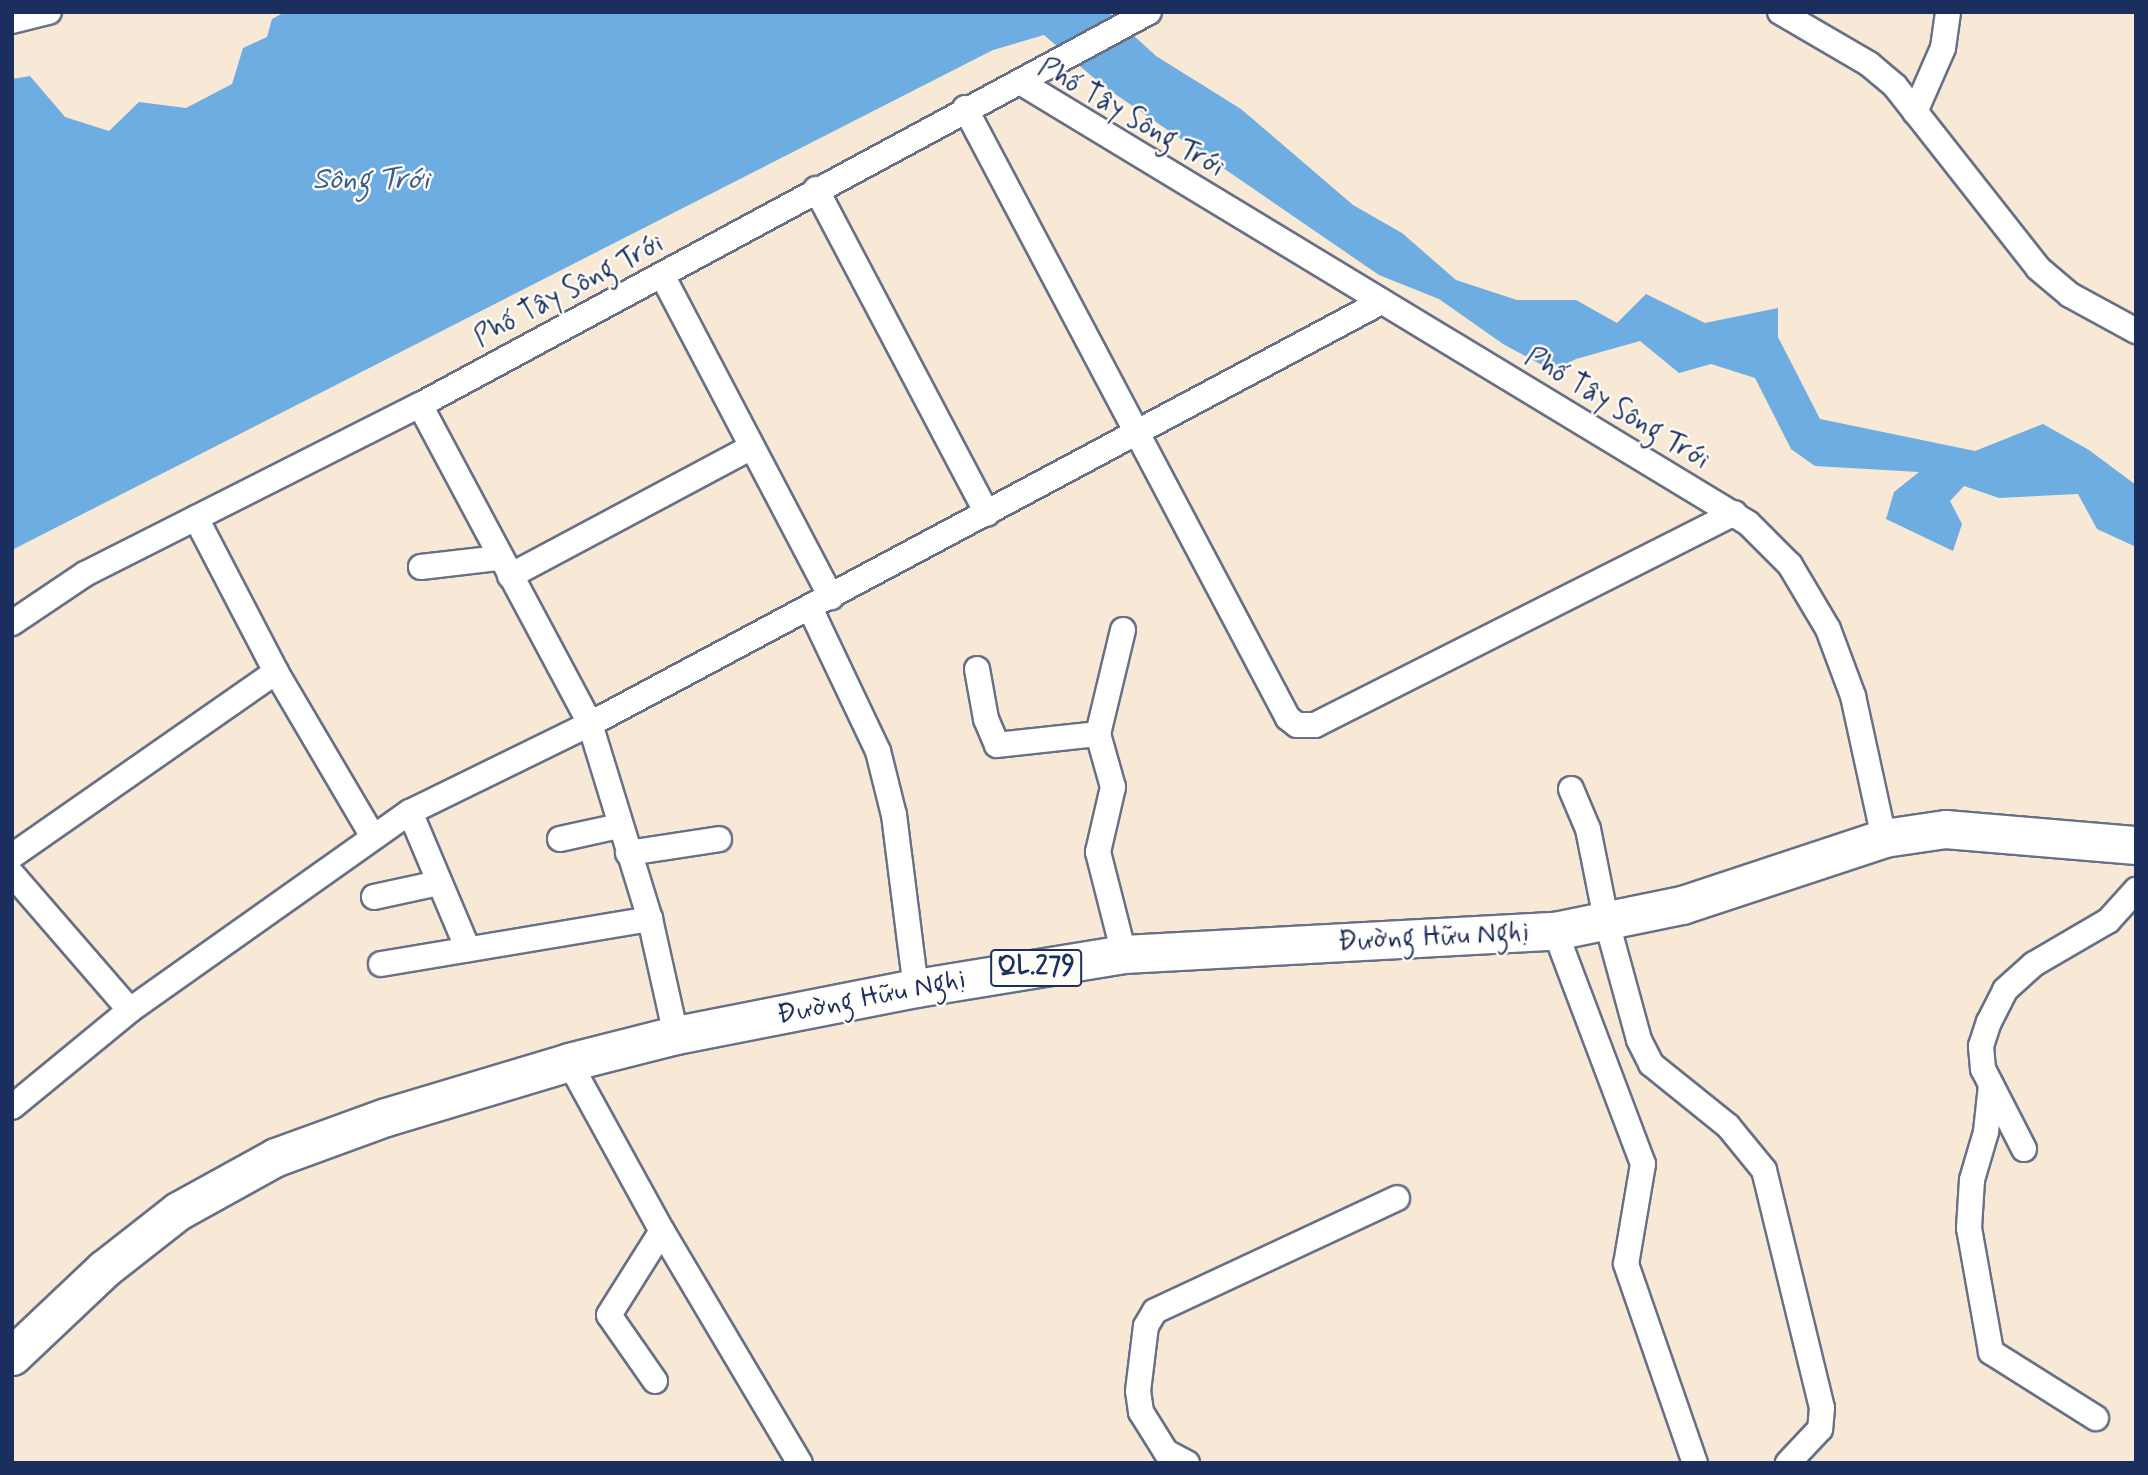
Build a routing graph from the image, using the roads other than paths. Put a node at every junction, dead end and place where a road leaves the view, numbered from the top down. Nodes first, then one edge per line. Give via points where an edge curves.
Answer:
1 (49, 12) edge
2 (1780, 12) edge
3 (1948, 12) edge
4 (1142, 16) edge
5 (12, 21) edge
6 (1020, 82) junction
7 (965, 108) junction
8 (1915, 112) junction
9 (816, 188) junction
10 (662, 275) junction
11 (1381, 302) junction
12 (2136, 331) edge
13 (420, 405) junction
14 (1138, 435) junction
15 (752, 447) junction
16 (1735, 513) junction
17 (987, 514) junction
18 (196, 518) junction
19 (421, 567) dead end
20 (505, 567) junction
21 (820, 603) junction
22 (12, 622) edge
23 (1123, 630) dead end
24 (977, 669) dead end
25 (276, 672) junction
26 (590, 724) junction
27 (1098, 734) junction
28 (1571, 789) dead end
29 (410, 812) junction
30 (619, 826) junction
31 (372, 835) junction
32 (560, 838) dead end
33 (1884, 838) junction
34 (719, 839) dead end
35 (2136, 845) edge
36 (628, 853) junction
37 (12, 856) edge
38 (12, 874) edge
39 (439, 883) junction
40 (2136, 890) edge
41 (374, 897) dead end
42 (650, 919) junction
43 (1606, 919) junction
44 (1555, 932) junction
45 (468, 949) junction
46 (1124, 954) junction
47 (381, 964) dead end
48 (916, 988) junction
49 (130, 1010) junction
50 (676, 1035) junction
51 (569, 1062) junction
52 (1991, 1085) junction
53 (12, 1107) edge
54 (2024, 1149) dead end
55 (1397, 1198) dead end
56 (662, 1231) junction
57 (12, 1356) edge
58 (655, 1381) dead end
59 (2096, 1418) dead end
60 (800, 1463) edge
61 (1187, 1463) edge
62 (1695, 1463) edge
63 (1788, 1463) edge

1 - 5 street
2 - 8 street via 1868,64 1895,86
3 - 8 street via 1943,48
4 - 6 street
6 - 7 street, Phố Tây Sông Trới
6 - 11 street, Phố Tây Sông Trới
7 - 9 street, Phố Tây Sông Trới
7 - 14 street
8 - 12 street via 2038,268 2070,295
9 - 10 street, Phố Tây Sông Trới
9 - 17 street
10 - 13 street, Phố Tây Sông Trới
10 - 15 street
11 - 14 street
11 - 16 street, Phố Tây Sông Trới
13 - 18 street, Phố Tây Sông Trới
13 - 20 street
14 - 16 street via 1288,718 1305,727
14 - 17 street
15 - 20 street
15 - 21 street
16 - 33 street, Phố Tây Sông Trới via 1790,565 1828,629 1853,696
17 - 21 street
18 - 22 street, Phố Tây Sông Trới via 85,574
18 - 25 street
19 - 20 street
20 - 26 street
21 - 26 street
21 - 48 street via 878,751 894,815
23 - 27 street
24 - 27 street via 986,719 997,745
25 - 31 street
25 - 37 street
26 - 29 street
26 - 30 street
27 - 46 street via 1113,788 1099,842 1099,865
28 - 43 street via 1588,829
29 - 31 street
29 - 39 street
30 - 32 street
30 - 36 street
31 - 49 street
33 - 35 highway, Đường Hữu Nghị / QL.279 via 1945,829
33 - 43 highway, Đường Hữu Nghị / QL.279 via 1682,905
34 - 36 street
36 - 42 street
38 - 49 street
39 - 41 street
39 - 45 street
40 - 52 street via 2108,921 2034,964 2005,990 1981,1046 1983,1069
42 - 45 street
42 - 50 street
43 - 44 highway, Đường Hữu Nghị / QL.279
43 - 63 street via 1639,1040 1651,1065 1728,1126 1764,1170 1822,1408 1820,1429
44 - 46 highway, Đường Hữu Nghị / QL.279
44 - 62 street via 1643,1164 1626,1264
45 - 47 street
46 - 48 highway, Đường Hữu Nghị / QL.279
48 - 50 highway, Đường Hữu Nghị / QL.279
49 - 53 street
50 - 51 highway, Đường Hữu Nghị / QL.279
51 - 56 street
51 - 57 highway, Đường Hữu Nghị / QL.279 via 386,1117 276,1157 178,1211 104,1269
52 - 54 street
52 - 59 street via 1986,1132 1972,1180 1969,1228 1991,1352
55 - 61 street via 1155,1311 1146,1326 1138,1391 1141,1412 1166,1452
56 - 58 street via 609,1315
56 - 60 street

